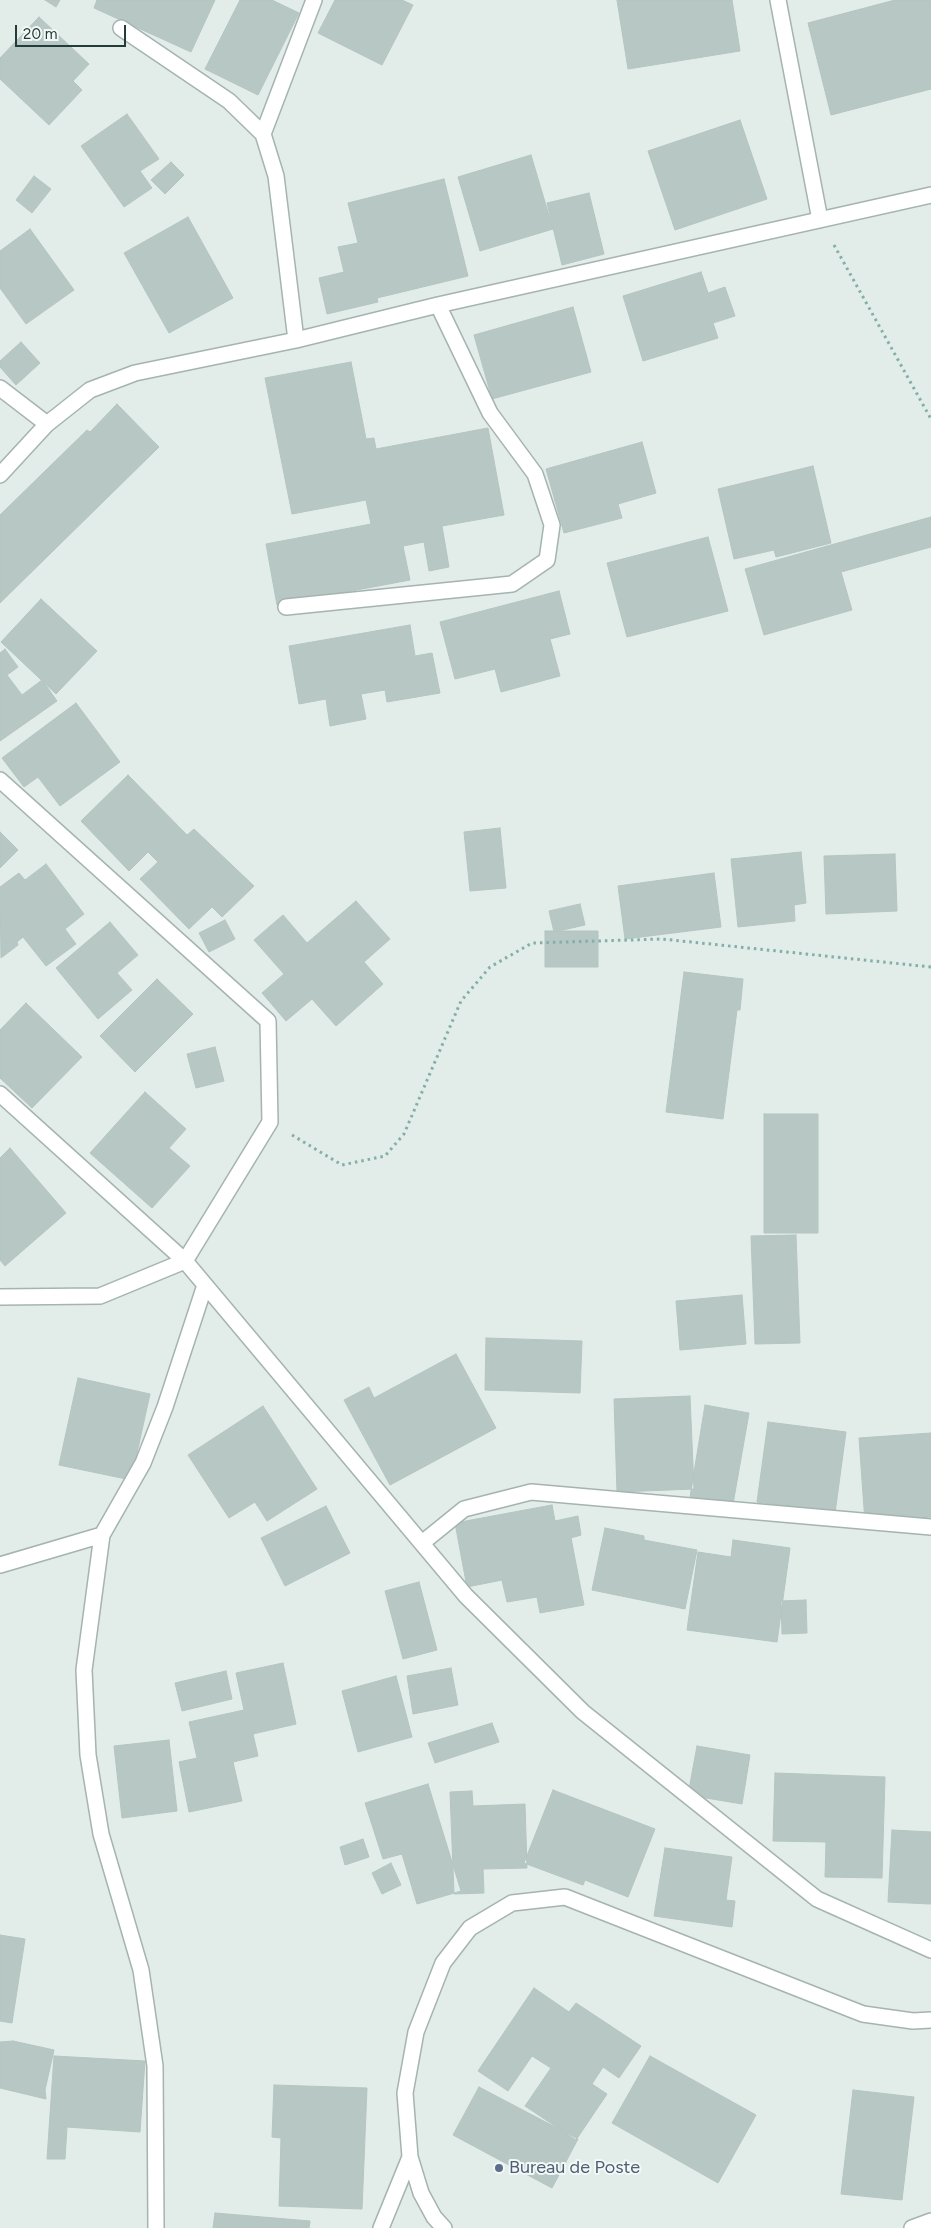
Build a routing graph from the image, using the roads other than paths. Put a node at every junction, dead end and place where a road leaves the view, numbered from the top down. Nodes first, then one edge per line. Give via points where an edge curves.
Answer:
1 (314, 0) edge
2 (778, 0) edge
3 (121, 28) dead end
4 (263, 134) junction
5 (931, 194) edge
6 (820, 220) junction
7 (438, 305) junction
8 (296, 340) junction
9 (0, 388) edge
10 (47, 424) junction
11 (0, 475) edge
12 (286, 607) dead end
13 (0, 780) edge
14 (0, 1094) edge
15 (185, 1261) junction
16 (205, 1285) junction
17 (0, 1297) edge
18 (931, 1527) edge
19 (102, 1535) junction
20 (422, 1543) junction
21 (0, 1565) edge
22 (931, 1950) edge
23 (931, 2020) edge
24 (410, 2157) junction
25 (930, 2220) edge
26 (156, 2228) edge
27 (381, 2228) edge
28 (444, 2228) edge
29 (912, 2228) edge

1 - 4 street
2 - 6 street
3 - 4 street via 229,101
4 - 8 street via 276,176
5 - 6 street
6 - 7 street
7 - 8 street
7 - 12 street via 490,413 535,474 552,525 547,560 512,584
8 - 10 street via 135,373 90,390
9 - 10 street
10 - 11 street
13 - 15 street via 268,1021 270,1122
14 - 15 street
15 - 16 street
15 - 17 street via 100,1296
16 - 19 street via 143,1463
16 - 20 street
18 - 20 street via 531,1492 464,1508
19 - 21 street
19 - 26 street via 84,1670 88,1756 101,1834 141,1970 154,2056
20 - 22 street via 466,1596 599,1725 817,1899
23 - 24 street via 913,2021 863,2014 565,1897 512,1903 470,1928 443,1962 416,2032 407,2084
24 - 27 street
24 - 28 street via 420,2193
25 - 29 street

